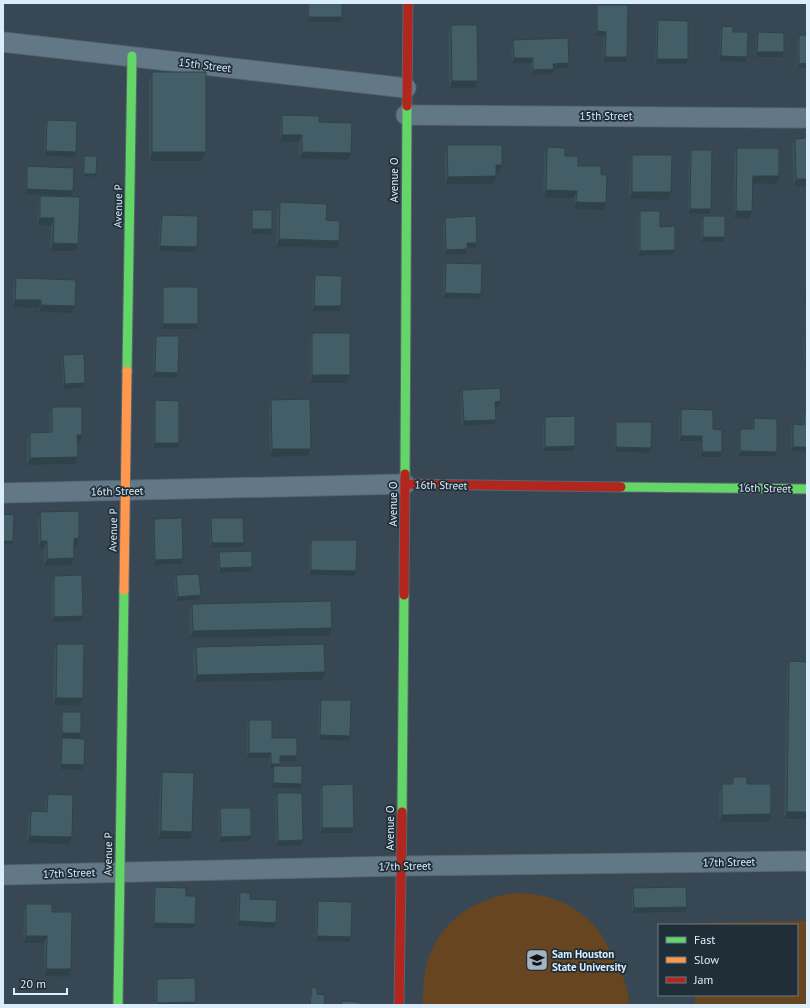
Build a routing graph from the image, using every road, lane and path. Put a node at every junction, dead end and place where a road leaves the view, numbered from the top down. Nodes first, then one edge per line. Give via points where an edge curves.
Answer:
1 (408, 3) edge
2 (3, 42) edge
3 (132, 56) junction
4 (406, 88) junction
5 (406, 115) junction
6 (807, 118) edge
7 (405, 484) junction
8 (807, 489) edge
9 (126, 491) junction
10 (3, 493) edge
11 (807, 861) edge
12 (402, 866) junction
13 (120, 872) junction
14 (3, 875) edge
15 (118, 1005) edge
16 (399, 1005) edge

1 - 4 street, Avenue O
2 - 3 street, 15th Street
3 - 4 street, 15th Street
3 - 9 street, Avenue P
4 - 5 street, Avenue O
5 - 6 street, 15th Street
5 - 7 street, Avenue O
7 - 8 street, 16th Street
7 - 9 street, 16th Street
7 - 12 street, Avenue O
9 - 10 street, 16th Street
9 - 13 street, Avenue P
11 - 12 street, 17th Street
12 - 13 street, 17th Street
12 - 16 street, Avenue O
13 - 14 street, 17th Street
13 - 15 street, Avenue P

